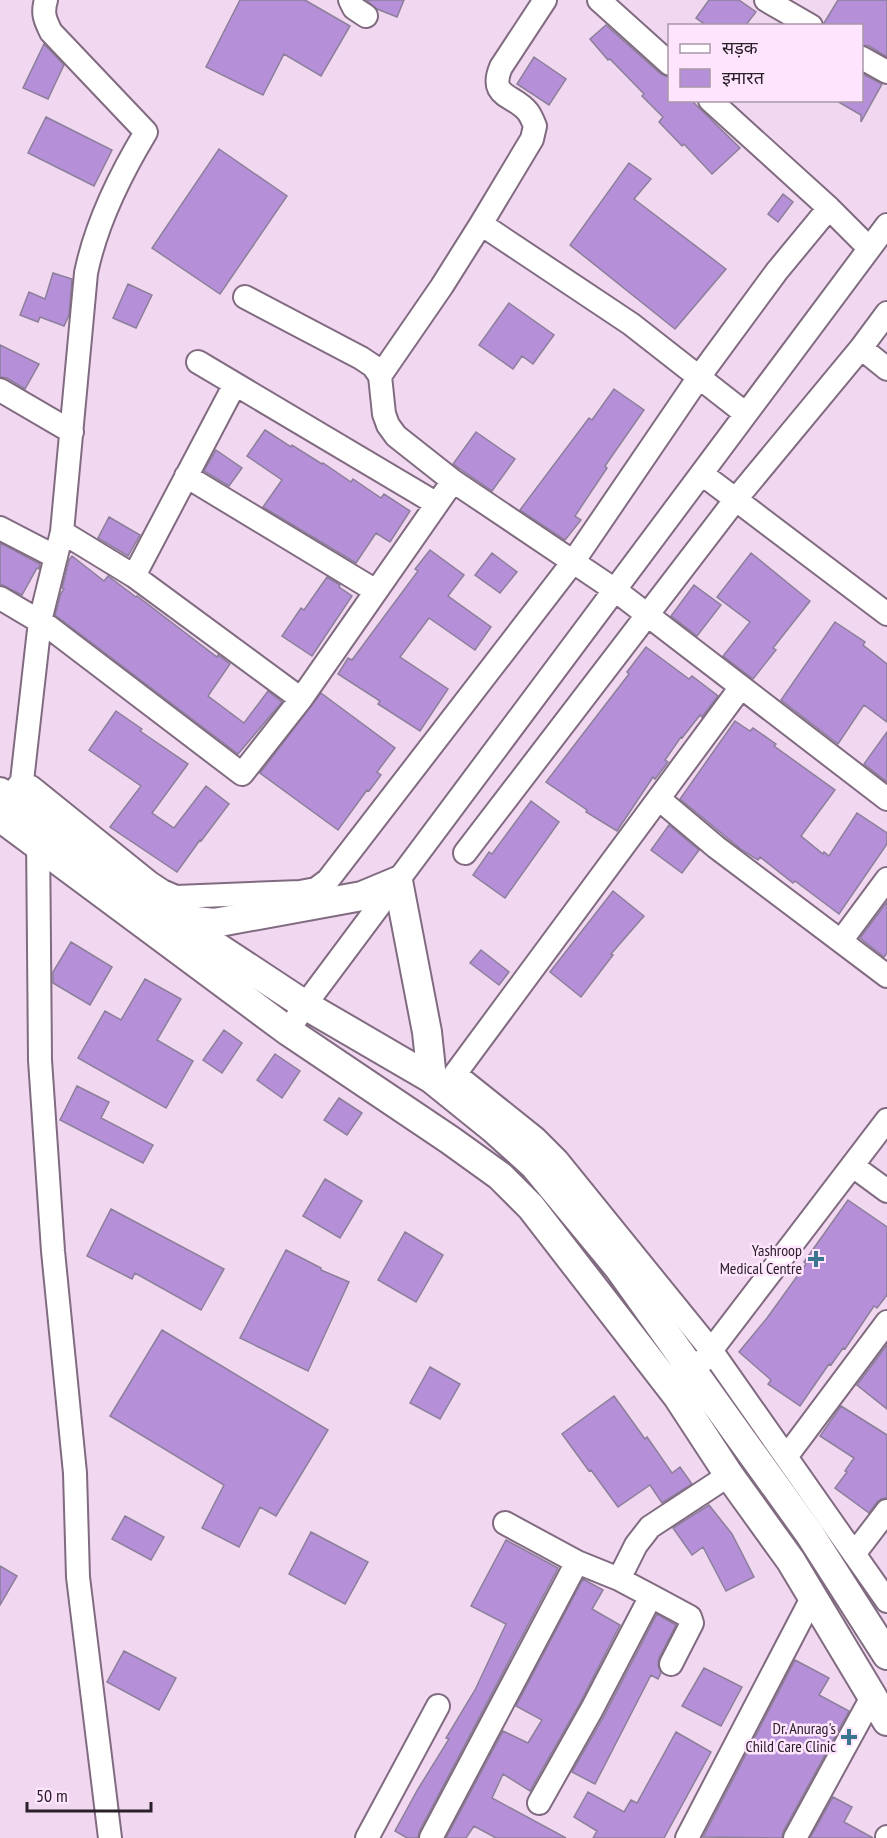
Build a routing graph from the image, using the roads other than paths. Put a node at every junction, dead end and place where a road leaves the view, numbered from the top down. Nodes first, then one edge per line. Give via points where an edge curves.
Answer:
1 (46, 0) edge
2 (350, 0) edge
3 (545, 0) edge
4 (599, 0) edge
5 (766, 0) edge
6 (366, 16) dead end
7 (808, 24) edge
8 (863, 59) edge
9 (668, 63) edge
10 (887, 72) edge
11 (712, 102) edge
12 (829, 208) junction
13 (481, 224) junction
14 (887, 225) edge
15 (869, 248) junction
16 (244, 297) dead end
17 (887, 313) edge
18 (861, 348) junction
19 (198, 362) dead end
20 (887, 369) edge
21 (381, 376) junction
22 (699, 377) junction
23 (235, 384) junction
24 (0, 390) edge
25 (746, 414) junction
26 (72, 432) junction
27 (702, 474) junction
28 (186, 476) junction
29 (453, 481) junction
30 (736, 500) junction
31 (437, 504) junction
32 (0, 528) edge
33 (62, 532) junction
34 (56, 557) junction
35 (573, 562) junction
36 (134, 576) junction
37 (615, 590) junction
38 (376, 591) junction
39 (0, 598) edge
40 (887, 614) edge
41 (647, 615) junction
42 (40, 621) junction
43 (741, 687) junction
44 (302, 699) junction
45 (659, 799) junction
46 (887, 799) edge
47 (8, 801) edge
48 (38, 833) junction
49 (465, 853) dead end
50 (887, 879) edge
51 (398, 881) junction
52 (173, 918) junction
53 (841, 941) junction
54 (887, 976) edge
55 (305, 1005) junction
56 (288, 1031) junction
57 (432, 1079) junction
58 (887, 1120) edge
59 (853, 1166) junction
60 (887, 1191) edge
61 (887, 1322) edge
62 (711, 1350) junction
63 (694, 1373) junction
64 (678, 1397) junction
65 (786, 1457) junction
66 (729, 1475) junction
67 (887, 1511) edge
68 (505, 1523) dead end
69 (854, 1554) junction
70 (577, 1562) junction
71 (619, 1579) junction
72 (651, 1596) junction
73 (812, 1598) junction
74 (887, 1601) edge
75 (887, 1655) edge
76 (671, 1664) dead end
77 (438, 1706) dead end
78 (880, 1709) edge
79 (539, 1803) dead end
80 (110, 1838) edge
81 (367, 1838) edge
82 (431, 1838) edge
83 (687, 1838) edge
84 (795, 1838) edge

1 - 26 street via 44,17 51,32 146,132 100,222 91,252
2 - 6 street
3 - 13 street via 496,78 500,91 528,111 535,126 532,139
4 - 9 street
5 - 7 street
8 - 10 street
11 - 12 street
12 - 15 street
12 - 22 street
13 - 21 street
13 - 22 street via 632,324
14 - 15 street
15 - 25 street
16 - 21 street via 361,358
17 - 18 street
18 - 20 street
18 - 30 street
19 - 23 street
21 - 29 street via 384,414 392,431
22 - 25 street
22 - 35 street
23 - 28 street
23 - 31 street
24 - 26 street
25 - 27 street
26 - 33 street
27 - 30 street
27 - 37 street
28 - 36 street
28 - 38 street
29 - 31 street
29 - 35 street
30 - 40 street
30 - 41 street
31 - 38 street
32 - 34 street
33 - 34 street
33 - 36 street
34 - 42 street
35 - 37 street
35 - 47 street via 328,880 316,889 176,897
36 - 44 street
37 - 41 street
37 - 51 street
38 - 44 street
39 - 42 street
41 - 43 street
41 - 49 street
42 - 44 street via 242,774
42 - 47 street via 22,781
43 - 45 street
43 - 46 street
45 - 53 street
45 - 62 street via 455,1074 557,1160
47 - 48 main road
48 - 52 main road
48 - 56 main road
48 - 80 street via 40,1053 53,1251 75,1473 78,1577
50 - 53 street
51 - 52 main road via 362,896 214,923
51 - 55 street
51 - 57 main road via 427,1032
52 - 55 main road
53 - 54 street
55 - 56 street
55 - 57 main road
56 - 64 main road via 500,1176 531,1207
57 - 63 main road via 534,1165 619,1268
58 - 59 street
59 - 60 street
59 - 62 street
61 - 65 street
62 - 63 street
62 - 65 street
63 - 64 street
63 - 75 main road via 809,1533
64 - 66 main road
65 - 69 street
66 - 71 street via 650,1527
66 - 73 main road via 791,1561
67 - 69 street
68 - 70 street
69 - 74 street
70 - 71 street
70 - 82 street
71 - 72 street
72 - 76 street via 690,1617 692,1623
72 - 79 street
73 - 78 main road
73 - 83 street
77 - 81 street
78 - 84 street

